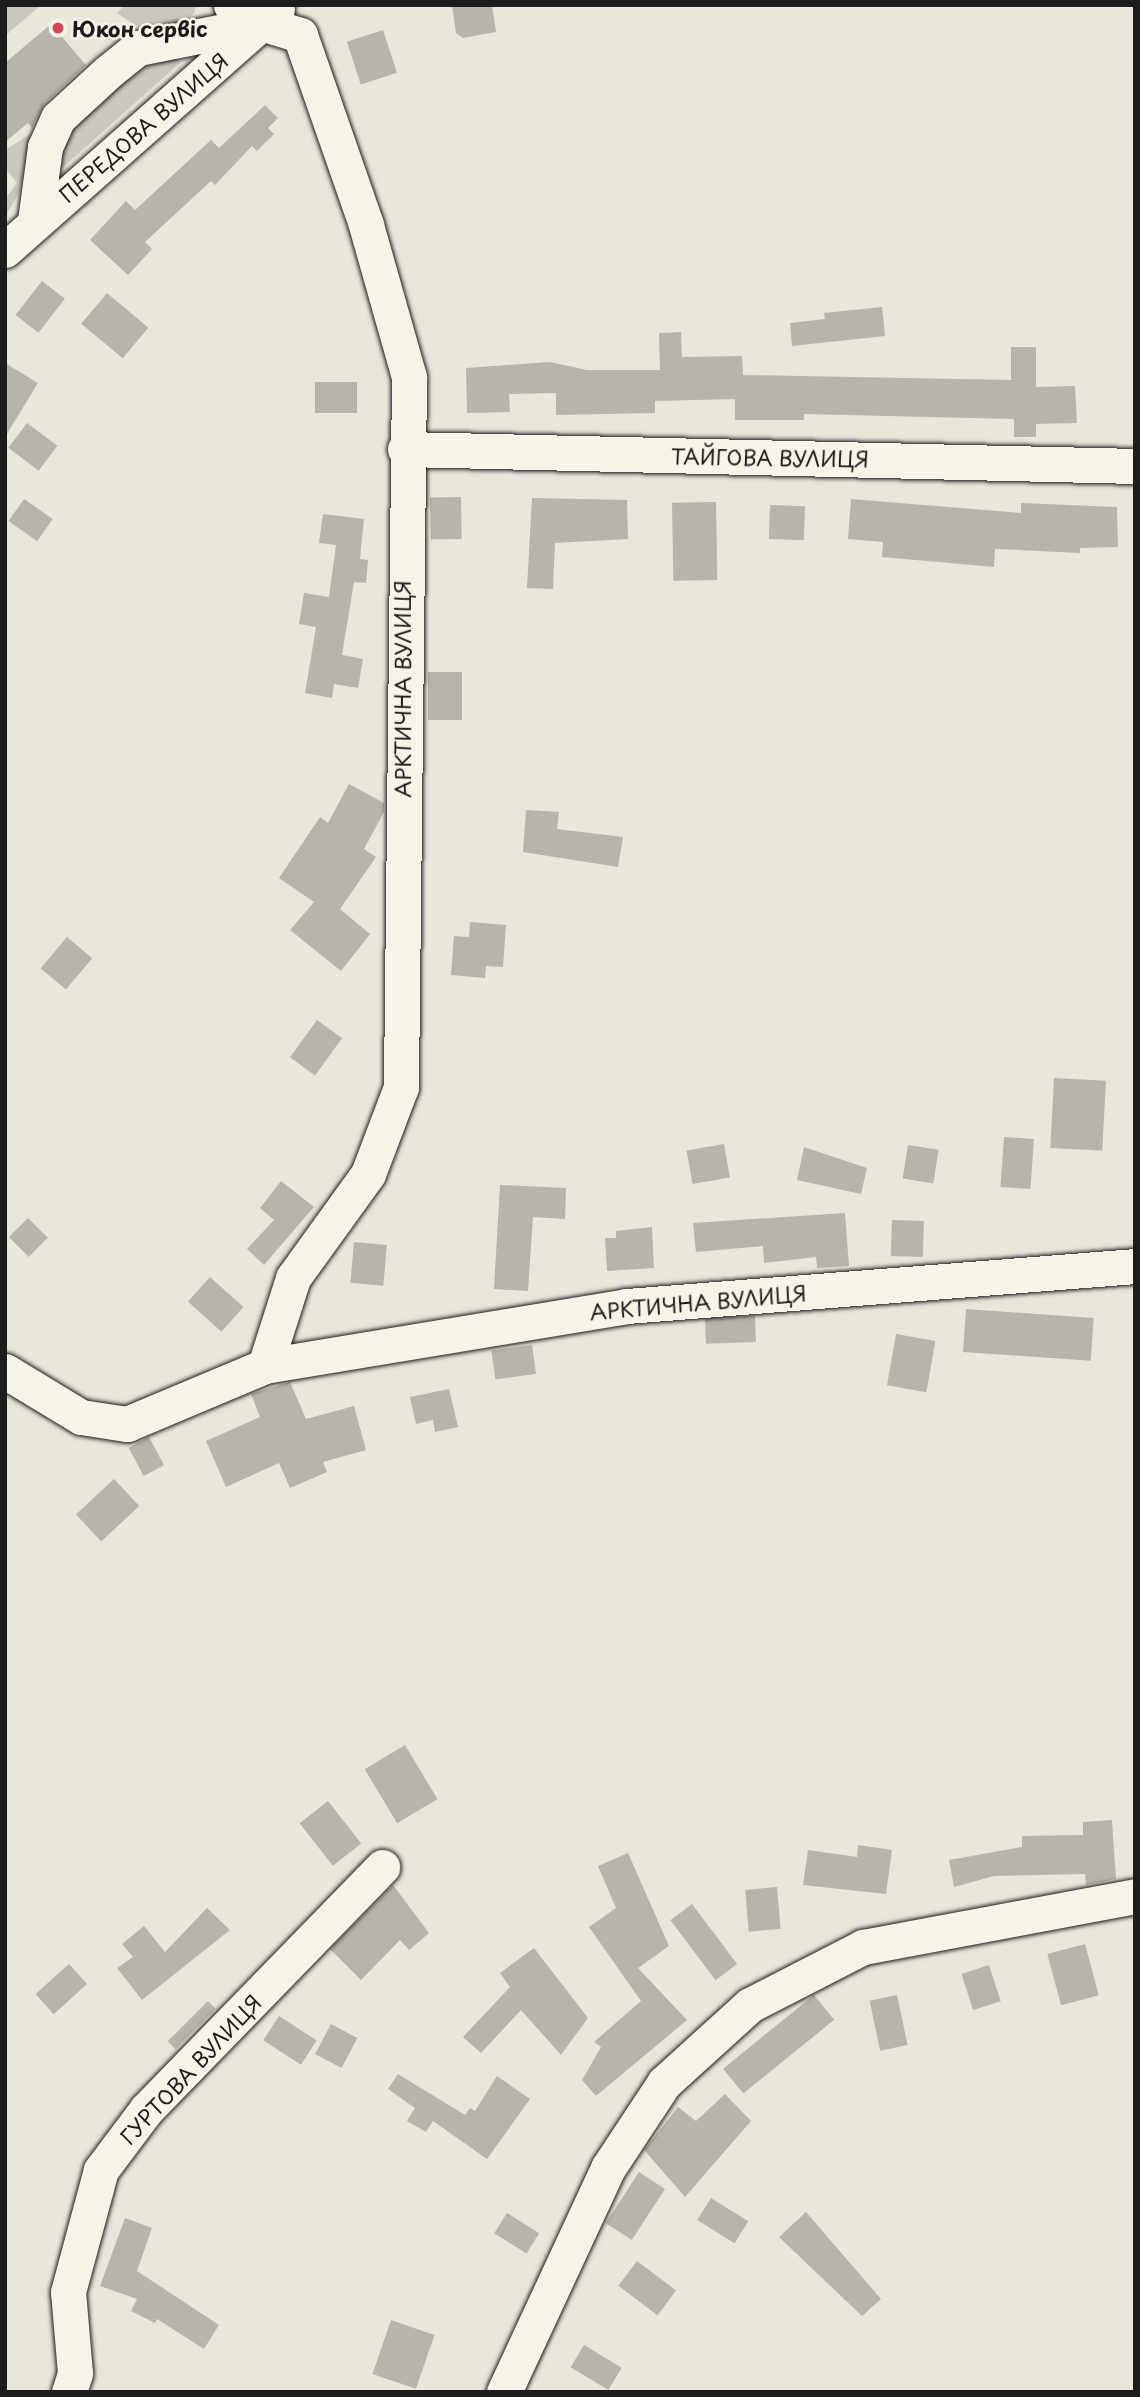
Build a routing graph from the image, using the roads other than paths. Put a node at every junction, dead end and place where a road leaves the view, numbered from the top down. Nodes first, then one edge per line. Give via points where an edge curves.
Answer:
1 (231, 5) edge
2 (271, 14) edge
3 (35, 221) junction
4 (5, 250) edge
5 (405, 449) junction
6 (1135, 466) edge
7 (1135, 1266) edge
8 (265, 1366) junction
9 (5, 1371) edge
10 (382, 1867) dead end
11 (1135, 1896) edge
12 (69, 2392) edge
13 (504, 2392) edge

1 - 2 street
2 - 3 street, ПЕРЕДОВА ВУЛИЦЯ
2 - 3 street via 138,48 108,72 58,118 45,147
2 - 5 street, АРКТИЧНА ВУЛИЦЯ via 300,35 366,225 409,377
3 - 4 street, ПЕРЕДОВА ВУЛИЦЯ
5 - 6 street, ТАЙГОВА ВУЛИЦЯ
5 - 8 street, АРКТИЧНА ВУЛИЦЯ via 401,1087 368,1174 293,1278
7 - 8 street, АРКТИЧНА ВУЛИЦЯ via 626,1306
8 - 9 street, АРКТИЧНА ВУЛИЦЯ via 127,1424 81,1417
10 - 12 street, ГУРТОВА ВУЛИЦЯ via 146,2110 101,2170 68,2292 75,2373
11 - 13 street via 863,1947 750,2004 664,2083 608,2168

